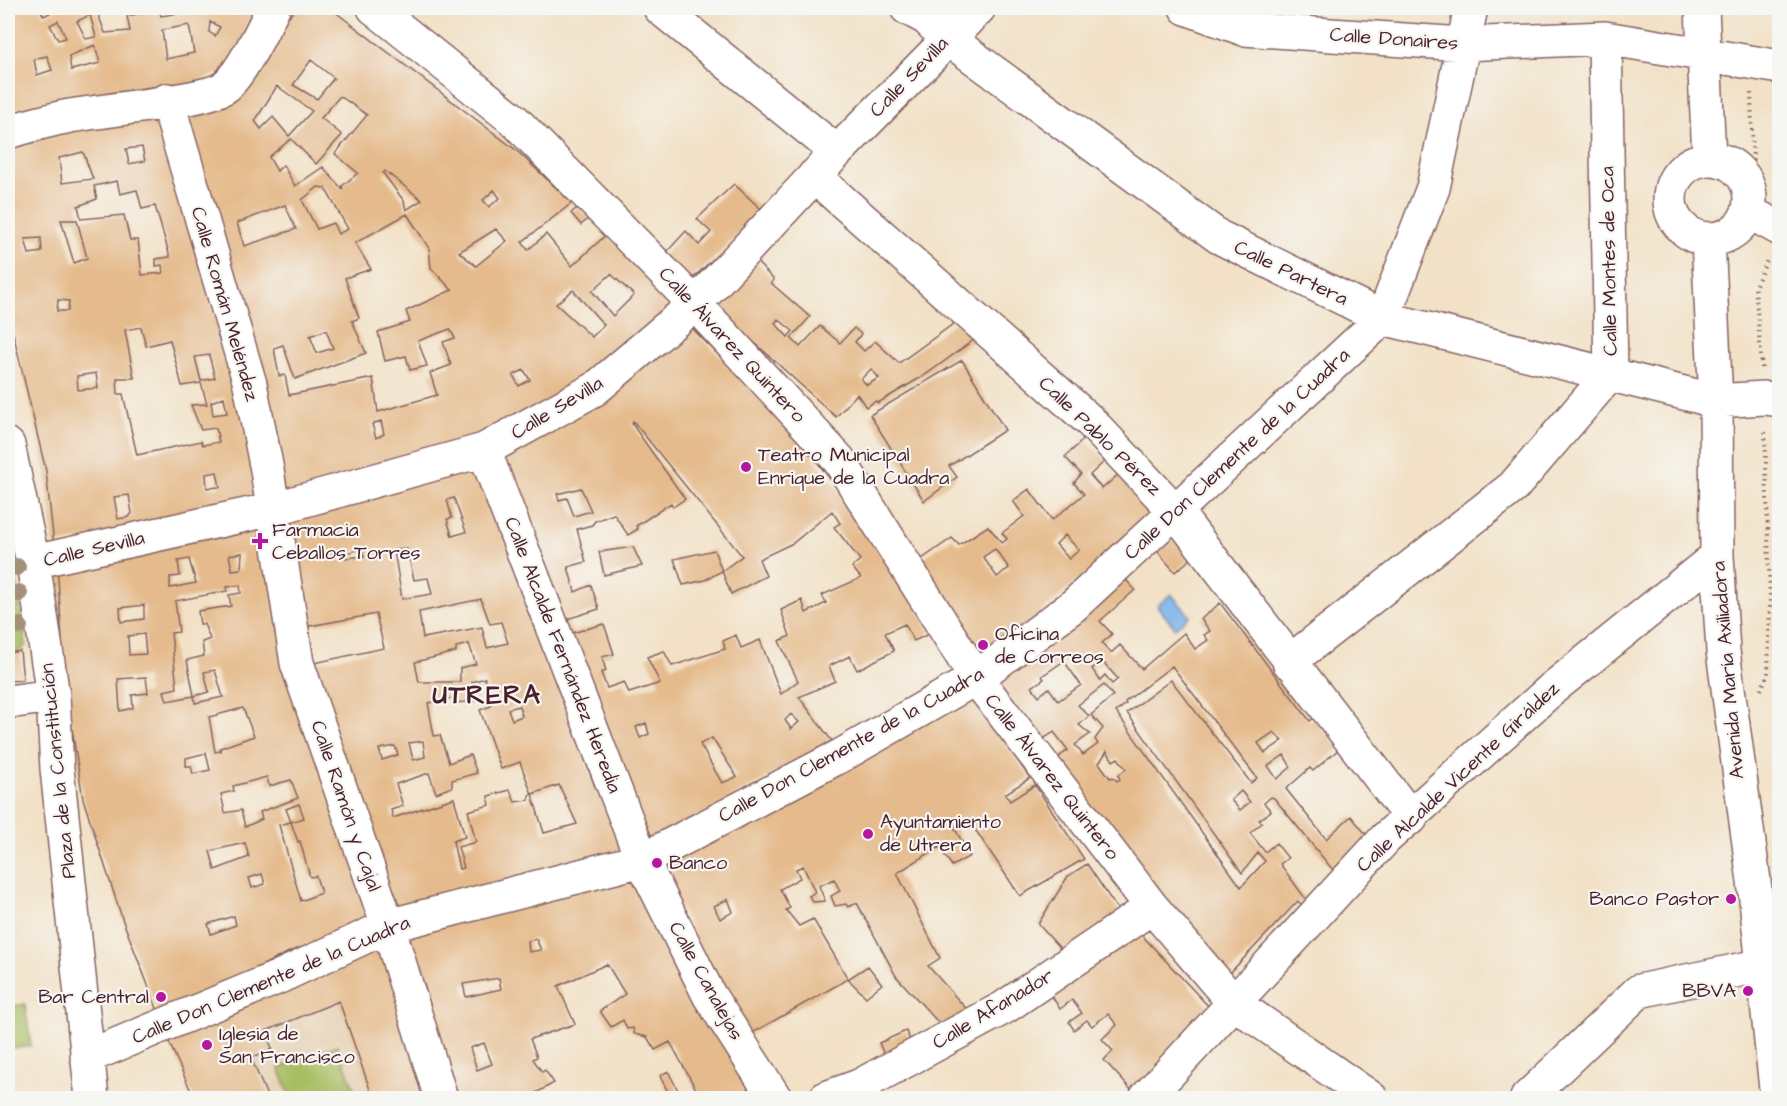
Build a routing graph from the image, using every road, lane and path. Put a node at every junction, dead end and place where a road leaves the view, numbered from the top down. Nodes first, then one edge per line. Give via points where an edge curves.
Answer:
1 (273, 8) edge
2 (374, 8) edge
3 (660, 8) edge
4 (979, 8) edge
5 (1186, 8) edge
6 (1471, 8) edge
7 (1702, 8) edge
8 (926, 21) edge
9 (1605, 38) junction
10 (1462, 44) junction
11 (1704, 55) junction
12 (1766, 65) edge
13 (166, 100) junction
14 (8, 132) edge
15 (837, 152) junction
16 (1709, 158) junction
17 (814, 176) junction
18 (1766, 223) edge
19 (1708, 239) junction
20 (695, 304) junction
21 (1383, 318) junction
22 (1611, 374) junction
23 (1772, 399) edge
24 (1716, 401) junction
25 (8, 446) edge
26 (484, 450) junction
27 (273, 509) junction
28 (1176, 512) junction
29 (1717, 556) junction
30 (33, 562) junction
31 (1289, 662) junction
32 (976, 678) junction
33 (1759, 694) dead end
34 (53, 696) junction
35 (8, 702) edge
36 (1411, 818) junction
37 (642, 860) junction
38 (1152, 907) junction
39 (388, 926) junction
40 (1771, 953) edge
41 (1234, 1003) junction
42 (87, 1057) junction
43 (92, 1098) edge
44 (441, 1098) edge
45 (775, 1098) edge
46 (826, 1098) edge
47 (1146, 1098) edge
48 (1371, 1098) edge
49 (1527, 1098) edge
50 (1777, 1098) edge

1 - 13 street via 226,87 189,100
2 - 20 street, Calle Álvarez Quintero via 514,120
3 - 15 street
4 - 8 street, Calle Sevilla
5 - 10 street, Calle Donaires via 1244,29
6 - 10 street, Calle Don Clemente de la Cuadra
7 - 11 street
8 - 15 street, Calle Sevilla
8 - 21 street, Calle Partera via 1219,237
9 - 10 street, Calle Donaires
9 - 11 street, Calle Donaires
9 - 22 street, Calle Montes de Oca
10 - 21 street, Calle Don Clemente de la Cuadra via 1433,188
11 - 12 street, Calle Donaires
11 - 16 street
12 - 18 path via 1753,166 1770,198
13 - 14 street via 68,116
13 - 27 street, Calle Román Meléndez via 249,384
15 - 17 street, Calle Sevilla
16 - 18 street via 1728,162 1743,174 1751,199
16 - 19 street via 1684,168 1673,185 1670,205 1683,229
17 - 20 street, Calle Sevilla
17 - 28 street, Calle Pablo Pérez via 1090,421
18 - 19 street
18 - 23 path via 1772,251 1755,286
19 - 24 street, Avenida María Axiliadora
20 - 26 street, Calle Sevilla via 595,389
20 - 32 street, Calle Álvarez Quintero via 840,460
21 - 22 street, Calle Partera
21 - 28 street, Calle Don Clemente de la Cuadra
22 - 24 street, Calle Partera
22 - 31 street, Calle Montes de Oca via 1513,487
23 - 24 street, Calle Partera
23 - 33 path via 1768,674
24 - 29 street, Avenida María Axiliadora
25 - 30 street, Plaza de la Constitución
26 - 27 street, Calle Sevilla
26 - 37 street, Calle Alcalde Fernández Heredia
27 - 30 street, Calle Sevilla
27 - 39 street, Calle Ramón y Cajal via 297,663
28 - 31 street, Calle Pablo Pérez
28 - 32 street, Calle Don Clemente de la Cuadra via 1073,606
29 - 36 street, Calle Alcalde Vicente Giráldez via 1553,688
29 - 40 street, Avenida María Axiliadora via 1727,696 1754,881
30 - 34 street, Plaza de la Constitución
31 - 36 street, Calle Pablo Pérez
32 - 37 street, Calle Don Clemente de la Cuadra via 842,755
32 - 38 street, Calle Álvarez Quintero
34 - 35 street
34 - 42 street, Plaza de la Constitución
36 - 41 street, Calle Alcalde Vicente Giráldez via 1386,838
37 - 39 street, Calle Don Clemente de la Cuadra
37 - 45 street, Calle Canalejas via 709,995
38 - 41 street, Calle Álvarez Quintero
38 - 46 street, Calle Afanador via 1005,1007 859,1086
39 - 42 street, Calle Don Clemente de la Cuadra
39 - 44 street, Calle Ramón y Cajal
40 - 49 street via 1639,991
40 - 50 street, Avenida María Axiliadora
41 - 47 street, Calle Alcalde Vicente Giráldez
41 - 48 street, Calle Álvarez Quintero
42 - 43 street, Plaza de la Constitución

